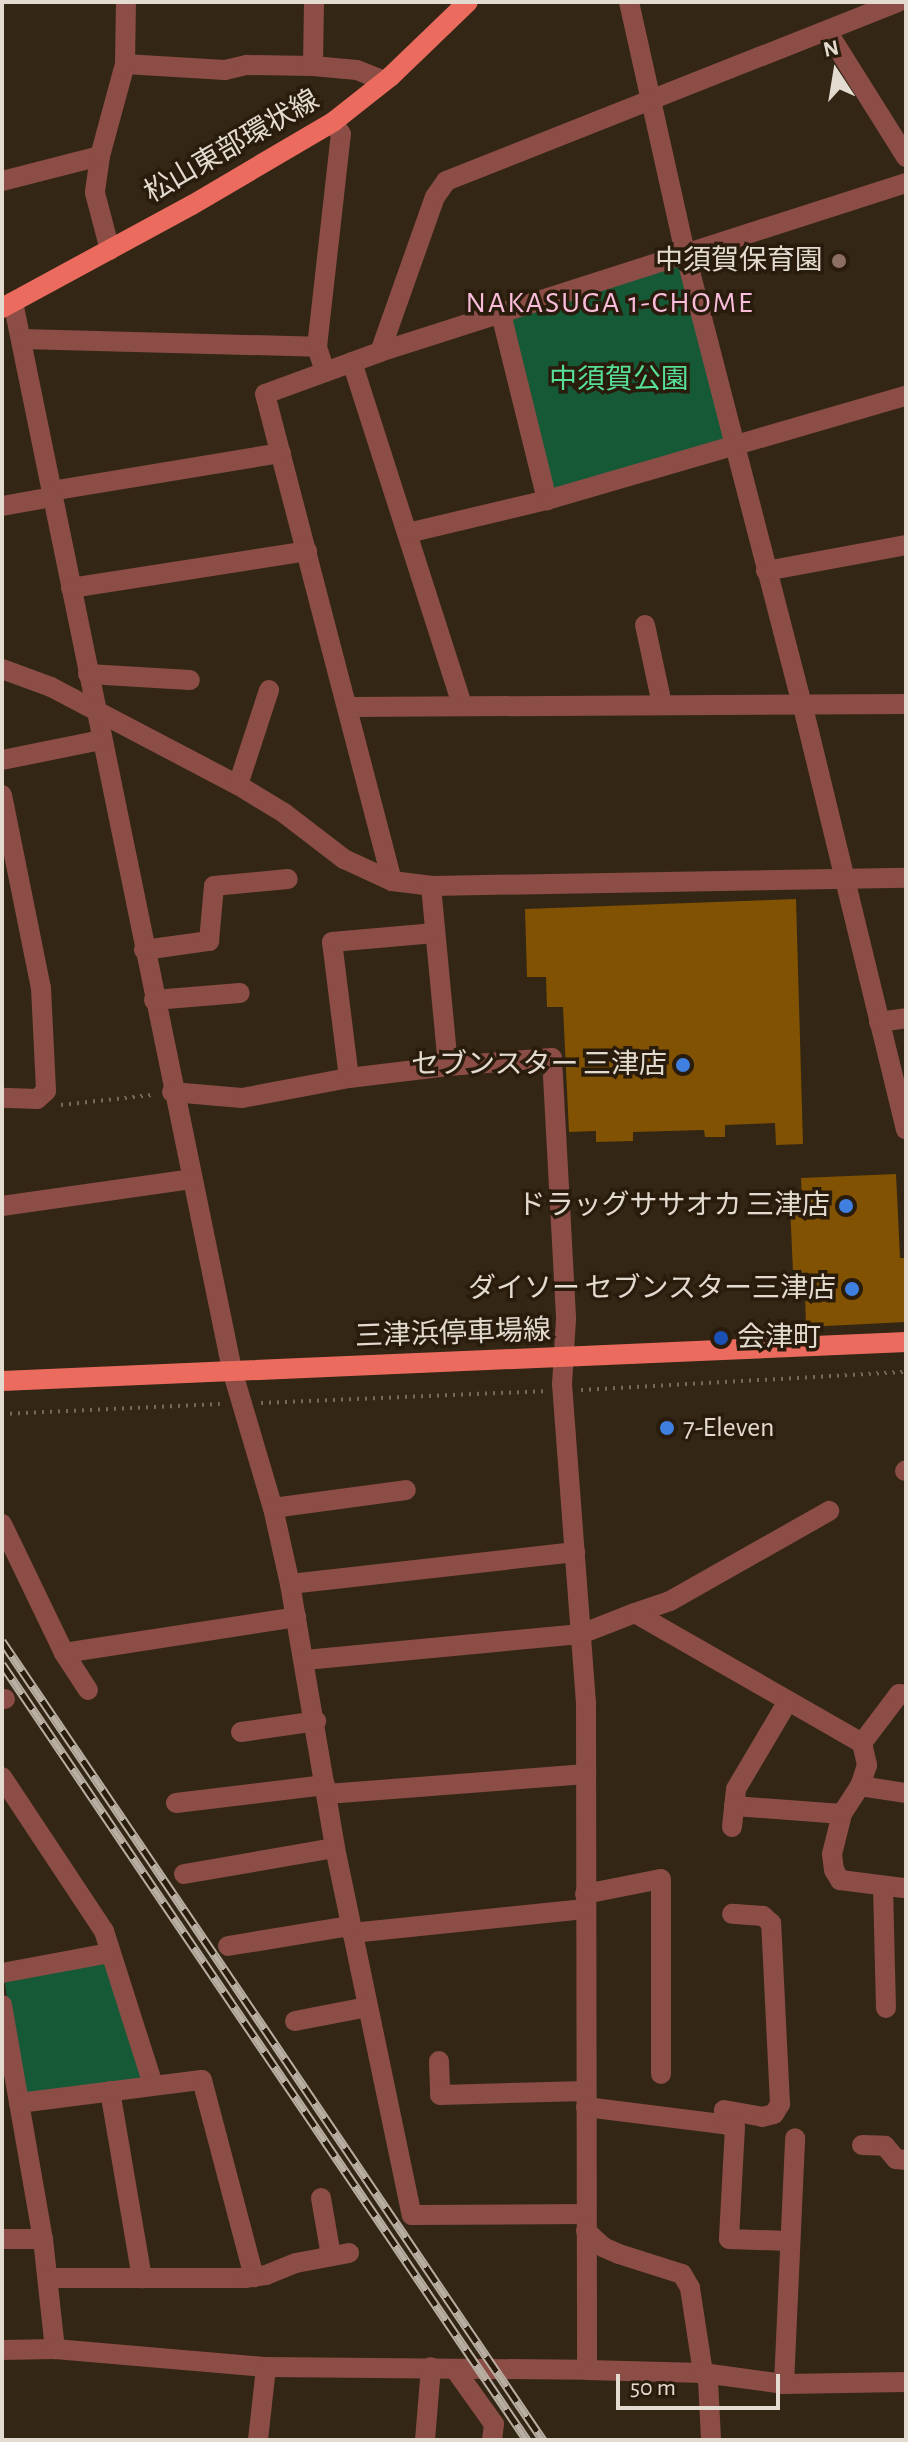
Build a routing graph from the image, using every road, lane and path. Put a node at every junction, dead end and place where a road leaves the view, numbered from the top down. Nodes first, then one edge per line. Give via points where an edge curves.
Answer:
1 (126, 2) edge
2 (314, 2) edge
3 (468, 2) edge
4 (629, 2) edge
5 (897, 2) edge
6 (827, 31) junction
7 (125, 64) junction
8 (313, 66) junction
9 (384, 81) junction
10 (651, 97) junction
11 (333, 122) junction
12 (100, 156) junction
13 (906, 157) edge
14 (3, 174) edge
15 (906, 183) edge
16 (110, 250) junction
17 (686, 256) junction
18 (8, 305) edge
19 (501, 314) junction
20 (21, 339) junction
21 (317, 347) junction
22 (380, 352) junction
23 (352, 362) junction
24 (325, 372) junction
25 (906, 396) edge
26 (737, 448) junction
27 (281, 453) junction
28 (52, 494) junction
29 (547, 500) junction
30 (2, 506) edge
31 (408, 533) junction
32 (906, 545) edge
33 (307, 551) junction
34 (766, 571) junction
35 (71, 588) junction
36 (645, 625) dead end
37 (2, 669) edge
38 (88, 674) junction
39 (190, 680) dead end
40 (269, 690) dead end
41 (802, 703) junction
42 (662, 704) junction
43 (906, 704) edge
44 (462, 705) junction
45 (348, 707) junction
46 (96, 713) junction
47 (101, 740) junction
48 (2, 760) edge
49 (238, 785) junction
50 (2, 795) edge
51 (842, 876) junction
52 (906, 878) edge
53 (288, 879) dead end
54 (392, 881) junction
55 (431, 886) junction
56 (435, 933) junction
57 (144, 950) junction
58 (240, 993) dead end
59 (154, 1000) junction
60 (906, 1018) edge
61 (879, 1022) junction
62 (448, 1066) junction
63 (349, 1078) junction
64 (172, 1092) junction
65 (43, 1096) junction
66 (2, 1098) edge
67 (906, 1129) edge
68 (191, 1179) junction
69 (2, 1206) edge
70 (906, 1342) edge
71 (565, 1358) junction
72 (232, 1370) junction
73 (906, 1372) edge
74 (2, 1381) edge
75 (563, 1391) junction
76 (242, 1404) junction
77 (2, 1414) edge
78 (406, 1490) dead end
79 (273, 1508) junction
80 (829, 1511) dead end
81 (2, 1524) edge
82 (575, 1552) junction
83 (290, 1584) junction
84 (635, 1613) junction
85 (296, 1617) junction
86 (581, 1634) junction
87 (64, 1653) junction
88 (305, 1660) junction
89 (88, 1690) dead end
90 (906, 1695) edge
91 (788, 1701) junction
92 (316, 1721) junction
93 (241, 1732) dead end
94 (862, 1743) junction
95 (586, 1774) junction
96 (2, 1777) edge
97 (860, 1786) junction
98 (326, 1790) junction
99 (906, 1793) edge
100 (176, 1803) dead end
101 (842, 1814) junction
102 (335, 1848) junction
103 (184, 1874) dead end
104 (585, 1901) junction
105 (732, 1914) dead end
106 (351, 1929) junction
107 (228, 1946) dead end
108 (110, 1953) junction
109 (2, 1973) edge
110 (892, 1995) edge
111 (2, 2005) edge
112 (367, 2007) junction
113 (295, 2021) dead end
114 (439, 2061) dead end
115 (661, 2074) dead end
116 (153, 2085) junction
117 (110, 2091) junction
118 (586, 2099) junction
119 (19, 2103) junction
120 (724, 2110) junction
121 (795, 2138) dead end
122 (862, 2145) dead end
123 (906, 2160) edge
124 (321, 2198) dead end
125 (586, 2222) junction
126 (2, 2239) edge
127 (43, 2239) junction
128 (790, 2241) junction
129 (254, 2277) junction
130 (49, 2278) junction
131 (142, 2278) junction
132 (55, 2349) junction
133 (2, 2350) edge
134 (266, 2367) junction
135 (431, 2367) junction
136 (587, 2370) junction
137 (456, 2371) junction
138 (703, 2373) junction
139 (906, 2382) edge
140 (784, 2384) junction
141 (258, 2440) edge
142 (425, 2440) edge
143 (492, 2440) edge
144 (711, 2440) edge

1 - 7 street
2 - 8 street
3 - 9 main road, 松山東部環状線
4 - 10 street
5 - 6 street
6 - 10 street
6 - 13 street
7 - 8 street via 225,70
7 - 12 street
8 - 9 street via 357,70
9 - 11 main road, 松山東部環状線
10 - 17 street
10 - 22 street via 446,181 435,197
11 - 16 main road, 松山東部環状線
11 - 21 street via 341,134
12 - 14 street
12 - 16 street via 95,193
15 - 17 street
16 - 18 main road, 松山東部環状線
17 - 19 street
17 - 26 street
18 - 20 street
19 - 22 street
19 - 29 street
20 - 21 street
20 - 28 street
21 - 24 street
22 - 23 street
23 - 24 street
23 - 31 street
24 - 27 street via 265,394
25 - 26 street
26 - 29 street
26 - 34 street
27 - 28 street
27 - 33 street
28 - 30 street
28 - 35 street
29 - 31 street
31 - 44 street
32 - 34 street
33 - 35 street
33 - 45 street
34 - 41 street
35 - 38 street
36 - 42 street
37 - 46 street via 51,687
38 - 39 street
38 - 46 street
40 - 49 street
41 - 42 street
41 - 43 street
41 - 51 street
42 - 44 street
44 - 45 street
45 - 54 street
46 - 47 street
46 - 49 street
47 - 48 street
47 - 57 street
49 - 54 street via 344,859
50 - 65 street via 41,988
51 - 52 street
51 - 55 street
51 - 61 street
53 - 57 street via 214,886 209,941
54 - 55 street
55 - 56 street
56 - 62 street
56 - 63 street via 332,942
57 - 59 street
58 - 59 street
59 - 64 street
60 - 61 street
61 - 67 street
62 - 63 street
62 - 71 street via 552,1058
63 - 64 street via 242,1098
64 - 65 path via 50,1106
64 - 68 street
65 - 66 street
68 - 69 street
68 - 72 street
70 - 71 main road, 三津浜停車場線
71 - 72 main road, 三津浜停車場線
71 - 75 street
72 - 74 main road, 三津浜停車場線
72 - 76 street
73 - 75 path
75 - 76 path
75 - 82 street
76 - 77 path
76 - 79 street
78 - 79 street
79 - 83 street
80 - 84 street via 670,1601
81 - 87 street
82 - 83 street
82 - 86 street
83 - 85 street
84 - 86 street
84 - 91 street
85 - 87 street
85 - 88 street
86 - 88 street
86 - 95 street
87 - 89 street
88 - 92 street
90 - 94 street via 899,1694
91 - 94 street
91 - 101 street via 736,1789 733,1817
92 - 93 street
92 - 98 street
94 - 97 street via 867,1765
95 - 98 street
95 - 104 street
96 - 108 street via 104,1931
97 - 99 street
97 - 101 street
98 - 100 street
98 - 102 street
101 - 110 street via 832,1854 840,1880 893,1887
102 - 103 street
102 - 106 street
104 - 106 street
104 - 115 street via 661,1879
104 - 118 street
105 - 120 street via 763,1916 771,1923 780,2104 774,2114 762,2117
106 - 107 street
106 - 112 street
108 - 109 street
108 - 116 street
111 - 119 street
112 - 113 street
112 - 125 street via 412,2215
114 - 118 street via 440,2095
116 - 117 street
116 - 129 street via 202,2080
117 - 119 street
117 - 131 street
118 - 120 street
118 - 125 street
119 - 127 street
120 - 128 street via 735,2127 729,2239
121 - 128 street
122 - 123 street via 885,2146 896,2159
124 - 129 street via 340,2254
125 - 136 street
125 - 138 street via 603,2247 682,2274 690,2288
126 - 127 street
127 - 130 street
128 - 140 street
129 - 131 street
130 - 131 street
130 - 132 street
132 - 133 street
132 - 134 street
134 - 135 street
134 - 141 street
135 - 137 street
135 - 142 street
136 - 137 street
136 - 138 street
137 - 143 street via 494,2424
138 - 140 street
138 - 144 street via 708,2380
139 - 140 street

